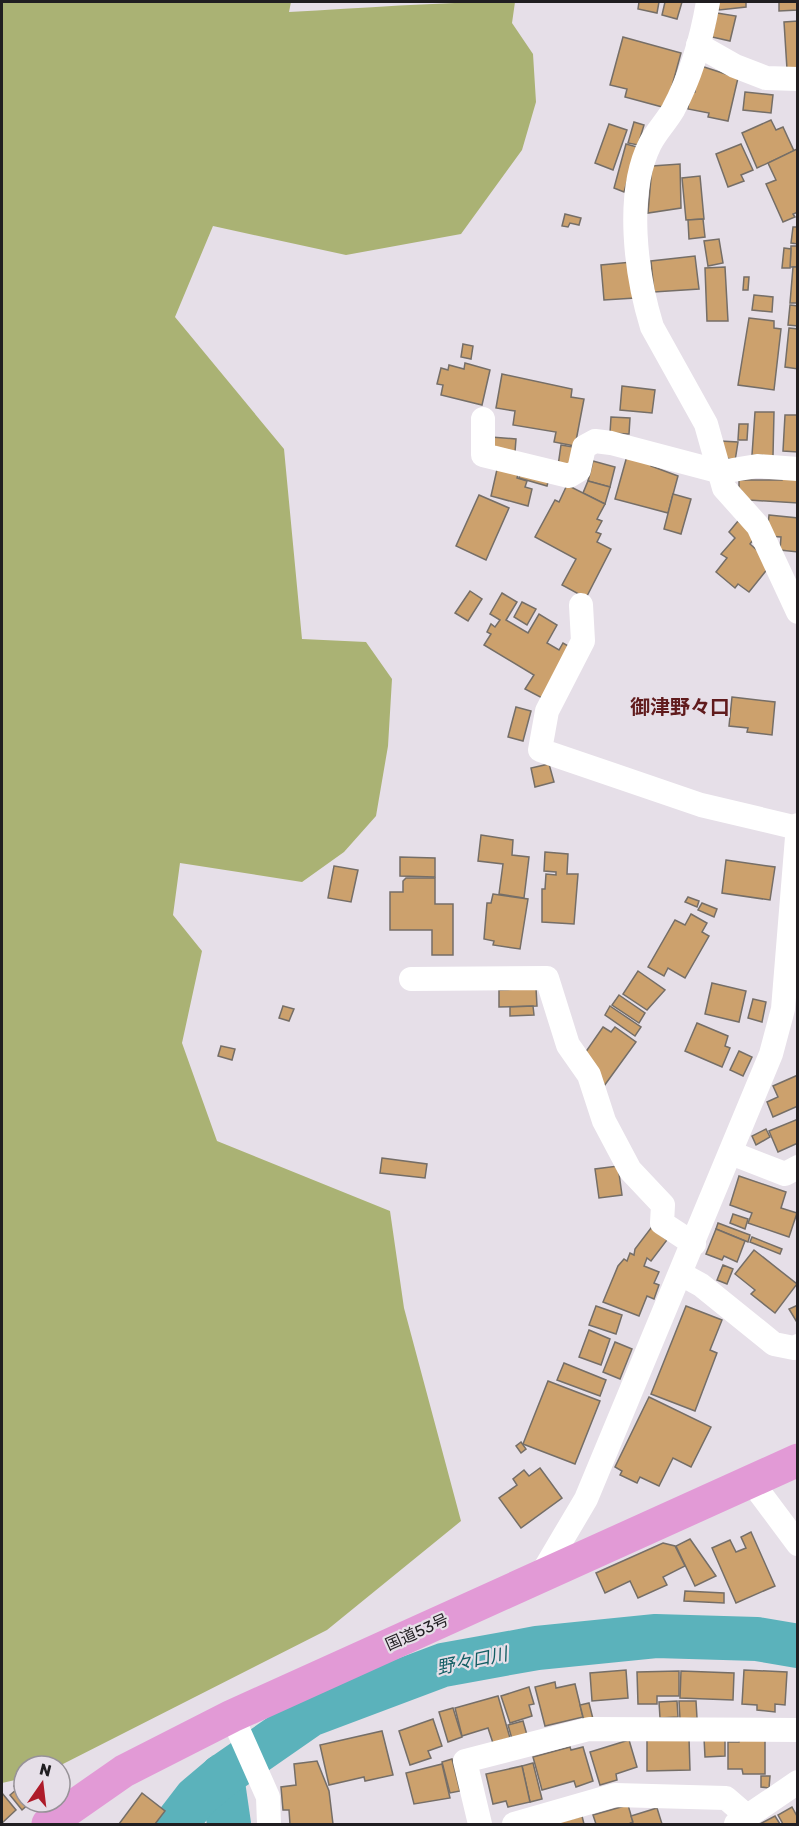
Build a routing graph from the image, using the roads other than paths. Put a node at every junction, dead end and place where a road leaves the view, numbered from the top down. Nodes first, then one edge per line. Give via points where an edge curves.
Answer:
1 (708, 2) edge
2 (698, 45) junction
3 (798, 79) edge
4 (483, 419) dead end
5 (798, 469) edge
6 (721, 471) junction
7 (581, 605) dead end
8 (798, 612) edge
9 (797, 827) edge
10 (411, 979) dead end
11 (731, 1153) junction
12 (798, 1167) edge
13 (694, 1244) junction
14 (681, 1275) junction
15 (798, 1346) edge
16 (798, 1460) edge
17 (751, 1481) junction
18 (798, 1544) edge
19 (541, 1575) junction
20 (237, 1728) junction
21 (798, 1730) edge
22 (798, 1782) edge
23 (742, 1821) edge
24 (48, 1824) edge
25 (269, 1824) edge
26 (480, 1824) edge
27 (514, 1824) edge

1 - 2 street
2 - 3 street via 765,78
2 - 6 street via 673,109 644,160 635,196 634,223 646,311 706,424
4 - 6 street via 483,455 569,476 579,471 584,447 595,441
5 - 6 street via 757,466
6 - 8 street via 724,488 758,526
7 - 9 street via 583,641 548,711 540,750 701,805
9 - 11 street via 783,1009 771,1054
10 - 13 street via 547,978 568,1045 589,1075 604,1121 630,1170 663,1205 662,1223
11 - 12 street via 785,1174
11 - 13 street
13 - 14 street
14 - 15 street via 701,1284 774,1344
14 - 19 street via 586,1499
16 - 17 highway, 国道53号
17 - 18 street
17 - 19 highway, 国道53号
19 - 20 highway, 国道53号
20 - 24 highway, 国道53号 via 124,1771
20 - 25 street via 268,1797
21 - 26 street via 589,1729 465,1761
22 - 23 street
23 - 27 street via 726,1798 615,1795

